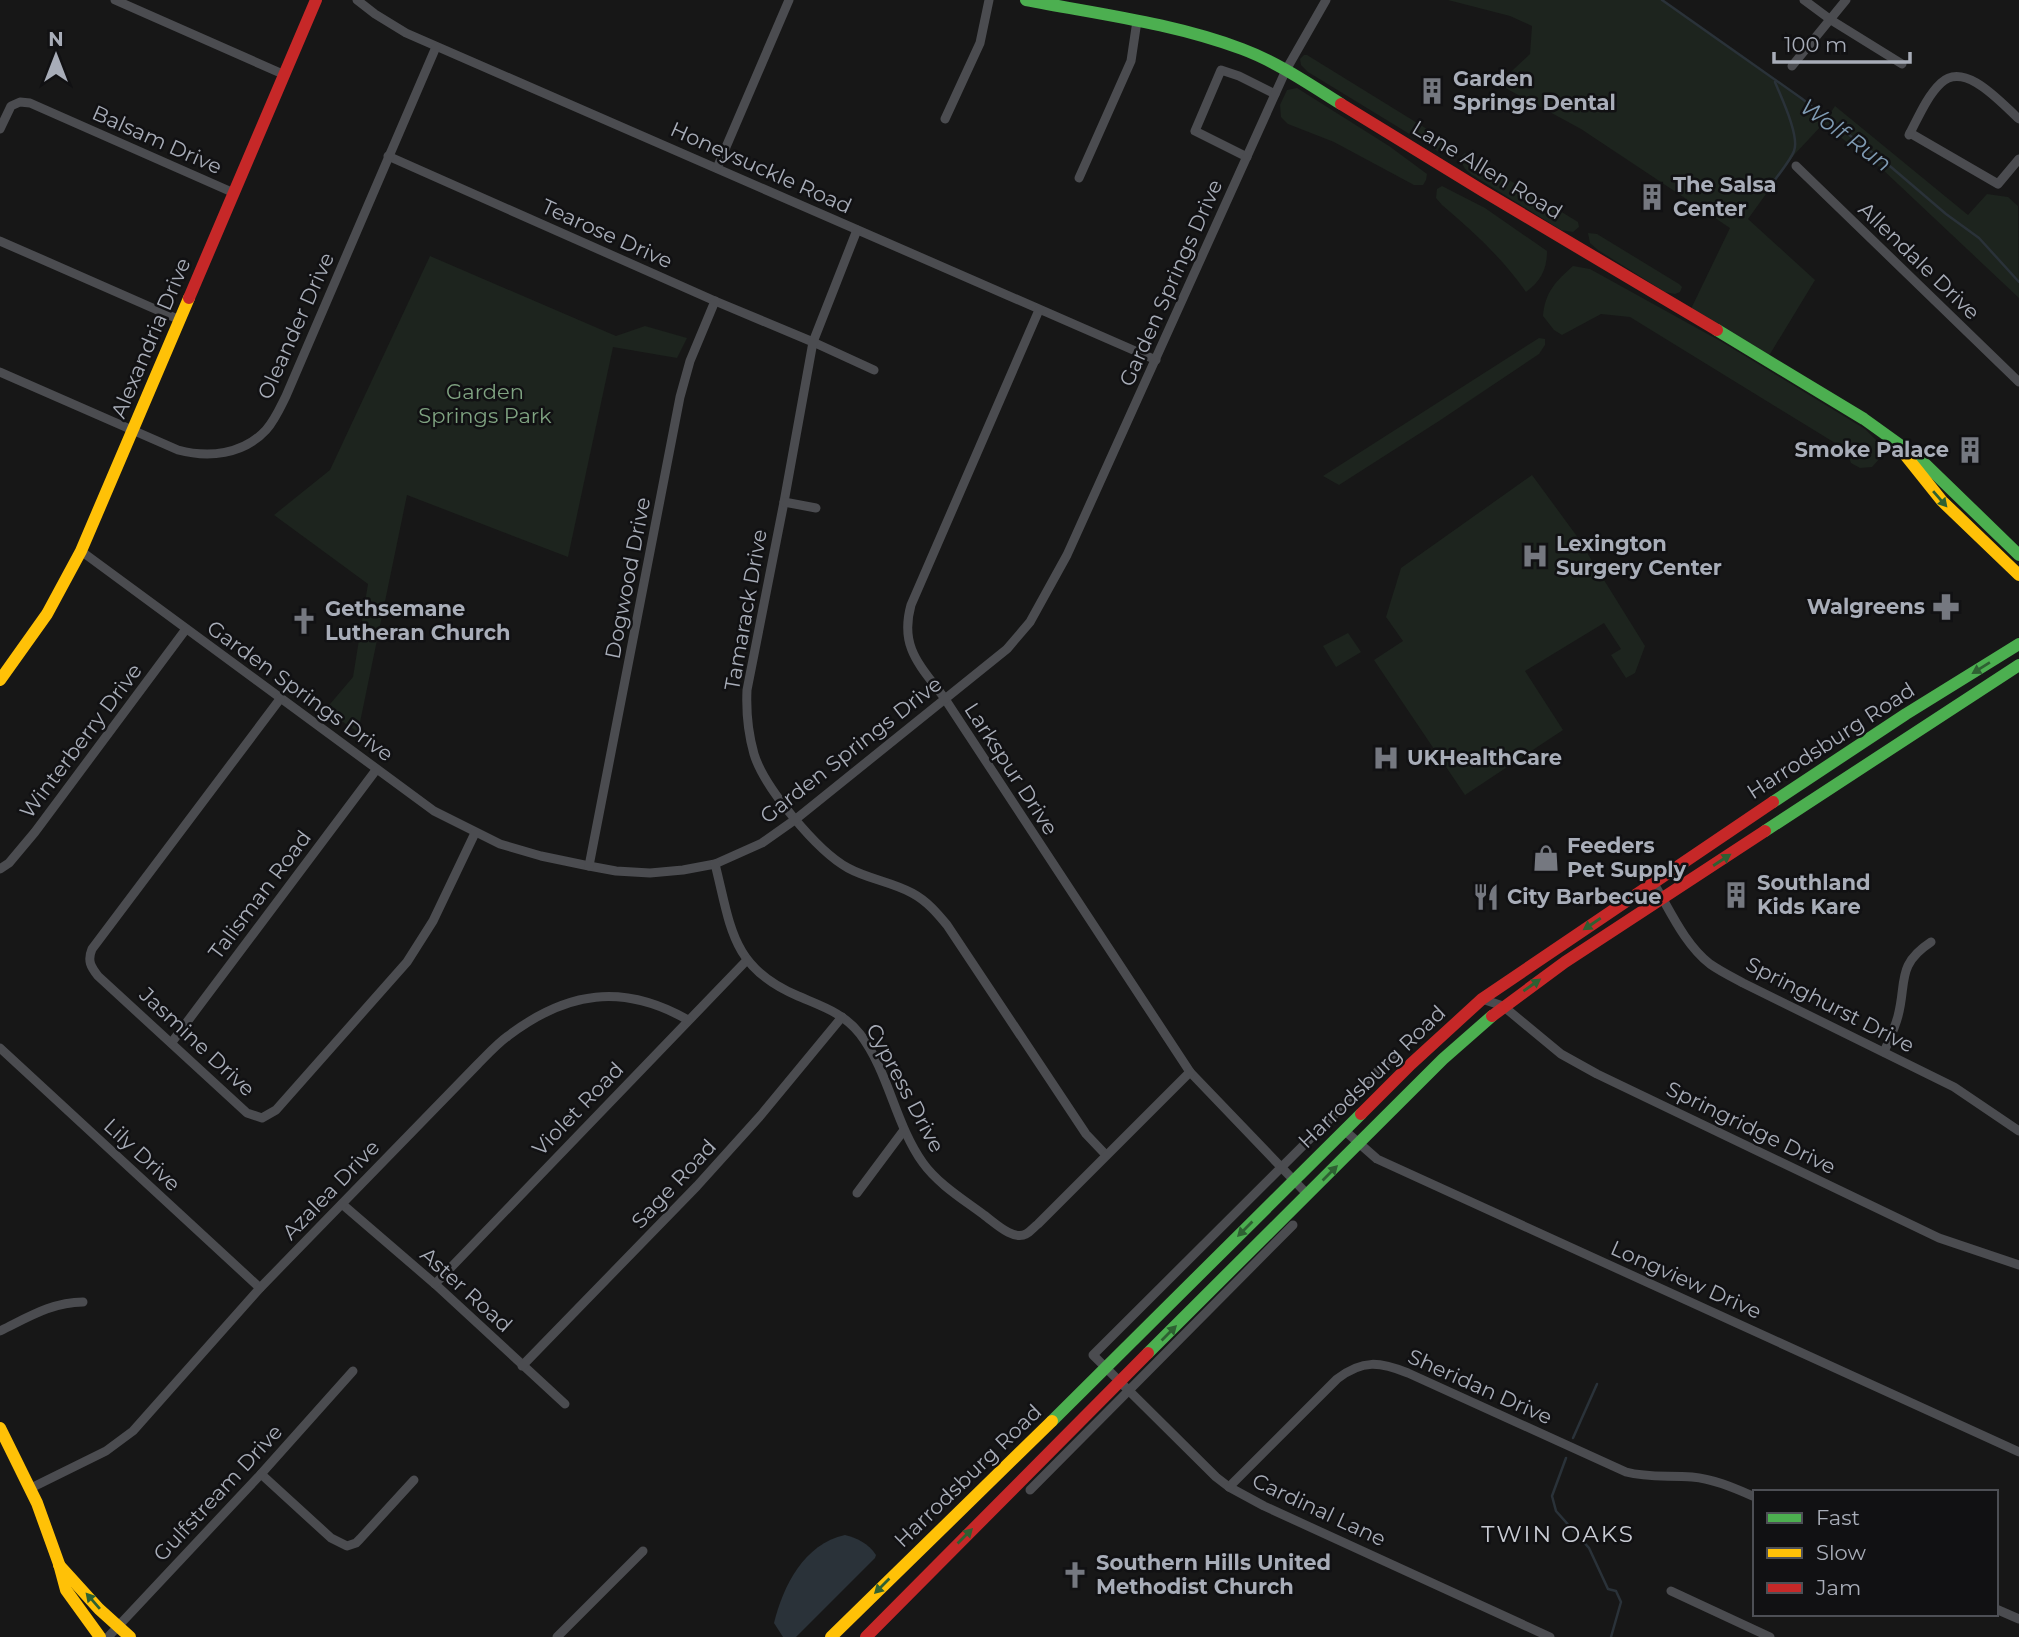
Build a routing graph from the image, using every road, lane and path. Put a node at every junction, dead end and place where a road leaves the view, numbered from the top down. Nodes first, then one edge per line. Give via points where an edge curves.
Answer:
1 (115, 0) edge
2 (316, 0) edge
3 (357, 0) edge
4 (789, 0) edge
5 (989, 0) edge
6 (1026, 0) edge
7 (1326, 0) edge
8 (1804, 0) edge
9 (1846, 0) edge
10 (1137, 20) junction
11 (1831, 20) junction
12 (436, 47) junction
13 (1902, 64) dead end
14 (1792, 66) dead end
15 (1286, 70) junction
16 (285, 75) junction
17 (1275, 94) junction
18 (945, 119) dead end
19 (2019, 119) edge
20 (0, 129) edge
21 (388, 156) junction
22 (1247, 157) junction
23 (2019, 159) edge
24 (1796, 166) dead end
25 (717, 168) junction
26 (1079, 178) dead end
27 (234, 193) junction
28 (858, 230) junction
29 (0, 241) edge
30 (715, 301) junction
31 (1039, 310) junction
32 (180, 320) junction
33 (813, 342) junction
34 (1156, 360) junction
35 (874, 370) dead end
36 (0, 374) edge
37 (2019, 382) edge
38 (132, 430) junction
39 (1898, 445) junction
40 (784, 502) junction
41 (816, 509) dead end
42 (81, 551) junction
43 (2019, 555) edge
44 (2019, 575) edge
45 (186, 629) junction
46 (2017, 644) edge
47 (2019, 665) edge
48 (0, 680) edge
49 (279, 699) junction
50 (945, 699) junction
51 (376, 770) junction
52 (796, 819) junction
53 (475, 833) junction
54 (715, 864) junction
55 (589, 866) junction
56 (0, 869) edge
57 (1653, 882) junction
58 (1663, 899) junction
59 (1931, 942) dead end
60 (747, 960) junction
61 (1482, 999) junction
62 (1503, 1006) junction
63 (842, 1017) junction
64 (688, 1020) junction
65 (172, 1042) junction
66 (0, 1048) edge
67 (1884, 1052) junction
68 (1392, 1057) dead end
69 (1190, 1072) junction
70 (904, 1130) junction
71 (1344, 1130) junction
72 (2019, 1131) edge
73 (1359, 1144) junction
74 (1106, 1155) junction
75 (1280, 1168) junction
76 (1293, 1181) junction
77 (857, 1192) dead end
78 (1308, 1195) junction
79 (342, 1204) junction
80 (1293, 1225) dead end
81 (2019, 1265) edge
82 (435, 1284) junction
83 (260, 1288) junction
84 (83, 1302) dead end
85 (0, 1331) edge
86 (522, 1366) junction
87 (1106, 1367) junction
88 (353, 1371) dead end
89 (1120, 1381) junction
90 (1130, 1391) junction
91 (565, 1404) dead end
92 (0, 1428) edge
93 (2019, 1452) edge
94 (261, 1474) junction
95 (414, 1480) dead end
96 (1229, 1487) junction
97 (31, 1488) junction
98 (1030, 1490) dead end
99 (1753, 1496) edge
100 (643, 1550) dead end
101 (59, 1564) junction
102 (1671, 1591) dead end
103 (1998, 1610) edge
104 (2019, 1619) edge
105 (118, 1626) junction
106 (100, 1637) edge
107 (108, 1637) edge
108 (130, 1637) edge
109 (558, 1637) edge
110 (831, 1637) edge
111 (866, 1637) edge
112 (1550, 1637) edge
113 (1770, 1637) edge

1 - 16 street
2 - 16 main road, Alexandria Drive
3 - 12 street, Honeysuckle Road via 390,24
4 - 25 street
5 - 18 street via 980,43
6 - 10 main road, Lane Allen Road
7 - 15 street, Garden Springs Drive
8 - 11 street
9 - 11 street
10 - 15 main road, Lane Allen Road via 1212,38
10 - 26 street via 1130,61
11 - 13 street
11 - 14 street
12 - 21 street, Oleander Drive
12 - 25 street, Honeysuckle Road
15 - 17 street, Garden Springs Drive
15 - 39 main road, Lane Allen Road via 1864,419
16 - 27 main road, Alexandria Drive
17 - 22 street, Garden Springs Drive
17 - 22 street via 1221,70 1195,131
19 - 23 street via 1979,85 1957,75 1934,90 1910,134 1998,184
20 - 27 street, Balsam Drive via 11,106 30,103
21 - 30 street, Tearose Drive
21 - 38 street, Oleander Drive via 286,396 266,429 246,445 212,455 178,450
22 - 34 street, Garden Springs Drive
24 - 37 street, Allendale Drive
25 - 28 street, Honeysuckle Road
27 - 32 main road, Alexandria Drive
28 - 31 street, Honeysuckle Road
28 - 33 street, Tamarack Drive
29 - 32 street
30 - 33 street, Tearose Drive
30 - 55 street, Dogwood Drive via 680,397
31 - 34 street, Honeysuckle Road
31 - 50 street, Larkspur Drive via 907,618 908,645
32 - 38 main road, Alexandria Drive
33 - 35 street, Tearose Drive
33 - 40 street, Tamarack Drive
34 - 50 street, Garden Springs Drive via 1060,570 1030,622 1007,649
36 - 38 street, Oleander Drive
38 - 42 main road, Alexandria Drive
39 - 43 main road, Lane Allen Road via 1921,460
39 -> 44 main road, Lane Allen Road via 1948,507
40 - 41 street
40 - 52 street, Tamarack Drive via 746,711 754,755
42 - 45 street, Garden Springs Drive
42 - 48 main road, Alexandria Drive via 47,614
45 - 49 street, Garden Springs Drive
45 - 56 street, Winterberry Drive via 35,832
46 -> 57 main road, Harrodsburg Road
58 -> 47 main road, Harrodsburg Road
49 - 51 street, Garden Springs Drive
49 - 65 street, Jasmine Drive via 90,955 98,976
50 - 52 street, Garden Springs Drive
50 - 69 street, Larkspur Drive
51 - 53 street, Garden Springs Drive
51 - 65 street, Talisman Road
52 - 54 street, Garden Springs Drive via 762,843
52 - 74 street, Tamarack Drive via 844,866 909,891 931,907 1086,1134
53 - 55 street, Garden Springs Drive via 520,851
53 - 65 street, Jasmine Drive via 440,908 407,962 270,1115 262,1118 247,1113
54 - 55 street, Garden Springs Drive via 650,873
54 - 60 street, Cypress Drive via 729,921
57 - 58 street, Springhurst Drive
57 -> 61 main road, Harrodsburg Road
62 -> 58 main road, Harrodsburg Road
58 - 67 street, Springhurst Drive via 1710,964
59 - 67 street via 1908,967 1899,1013
60 - 63 street, Cypress Drive via 772,984
60 - 64 street, Violet Road
61 - 62 street, Springridge Drive
61 - 71 main road, Harrodsburg Road
62 - 73 main road, Harrodsburg Road
62 - 81 street, Springridge Drive via 1560,1054 1597,1074 1917,1228
63 - 70 street, Cypress Drive via 859,1032 871,1052
63 - 86 street, Sage Road via 715,1166
64 - 79 street, Azalea Drive via 645,1001 612,996 584,998 546,1013 507,1036
64 - 82 street, Violet Road
66 - 83 street, Lily Drive
67 - 72 street, Springhurst Drive via 1969,1096
68 - 75 street
69 - 74 street, Cypress Drive
69 - 75 street, Larkspur Drive
70 - 74 street, Cypress Drive via 934,1175 1017,1235 1027,1234
70 - 77 street
71 - 73 street, Longview Drive
71 - 76 main road, Harrodsburg Road
78 -> 73 main road, Harrodsburg Road
73 - 93 street, Longview Drive via 1377,1159
75 - 76 street, Larkspur Drive
75 - 87 street via 1093,1355
76 - 78 street, Larkspur Drive
76 -> 87 main road, Harrodsburg Road
89 -> 78 main road, Harrodsburg Road
79 - 82 street, Aster Road
79 - 83 street, Azalea Drive
80 - 90 street
82 - 86 street, Aster Road
83 - 97 street, Azalea Drive via 133,1431 106,1451
84 - 85 street via 50,1307
86 - 91 street, Aster Road
87 - 89 street, Cardinal Lane
87 -> 110 main road, Harrodsburg Road
88 - 94 street, Gulfstream Drive
89 - 90 street, Cardinal Lane
111 -> 89 main road, Harrodsburg Road
90 - 96 street, Cardinal Lane
90 - 98 street
92 - 97 main road
94 - 95 street via 331,1538 346,1546 356,1543
94 - 105 street, Gulfstream Drive
96 - 99 street, Sheridan Drive via 1337,1379 1360,1366 1380,1364 1626,1472 1702,1478
96 - 112 street, Cardinal Lane
97 - 101 main road
100 - 109 street
105 -> 101 main road
101 - 106 main road via 66,1590
102 - 113 street
103 - 104 street
105 - 107 street, Gulfstream Drive
105 - 108 main road

